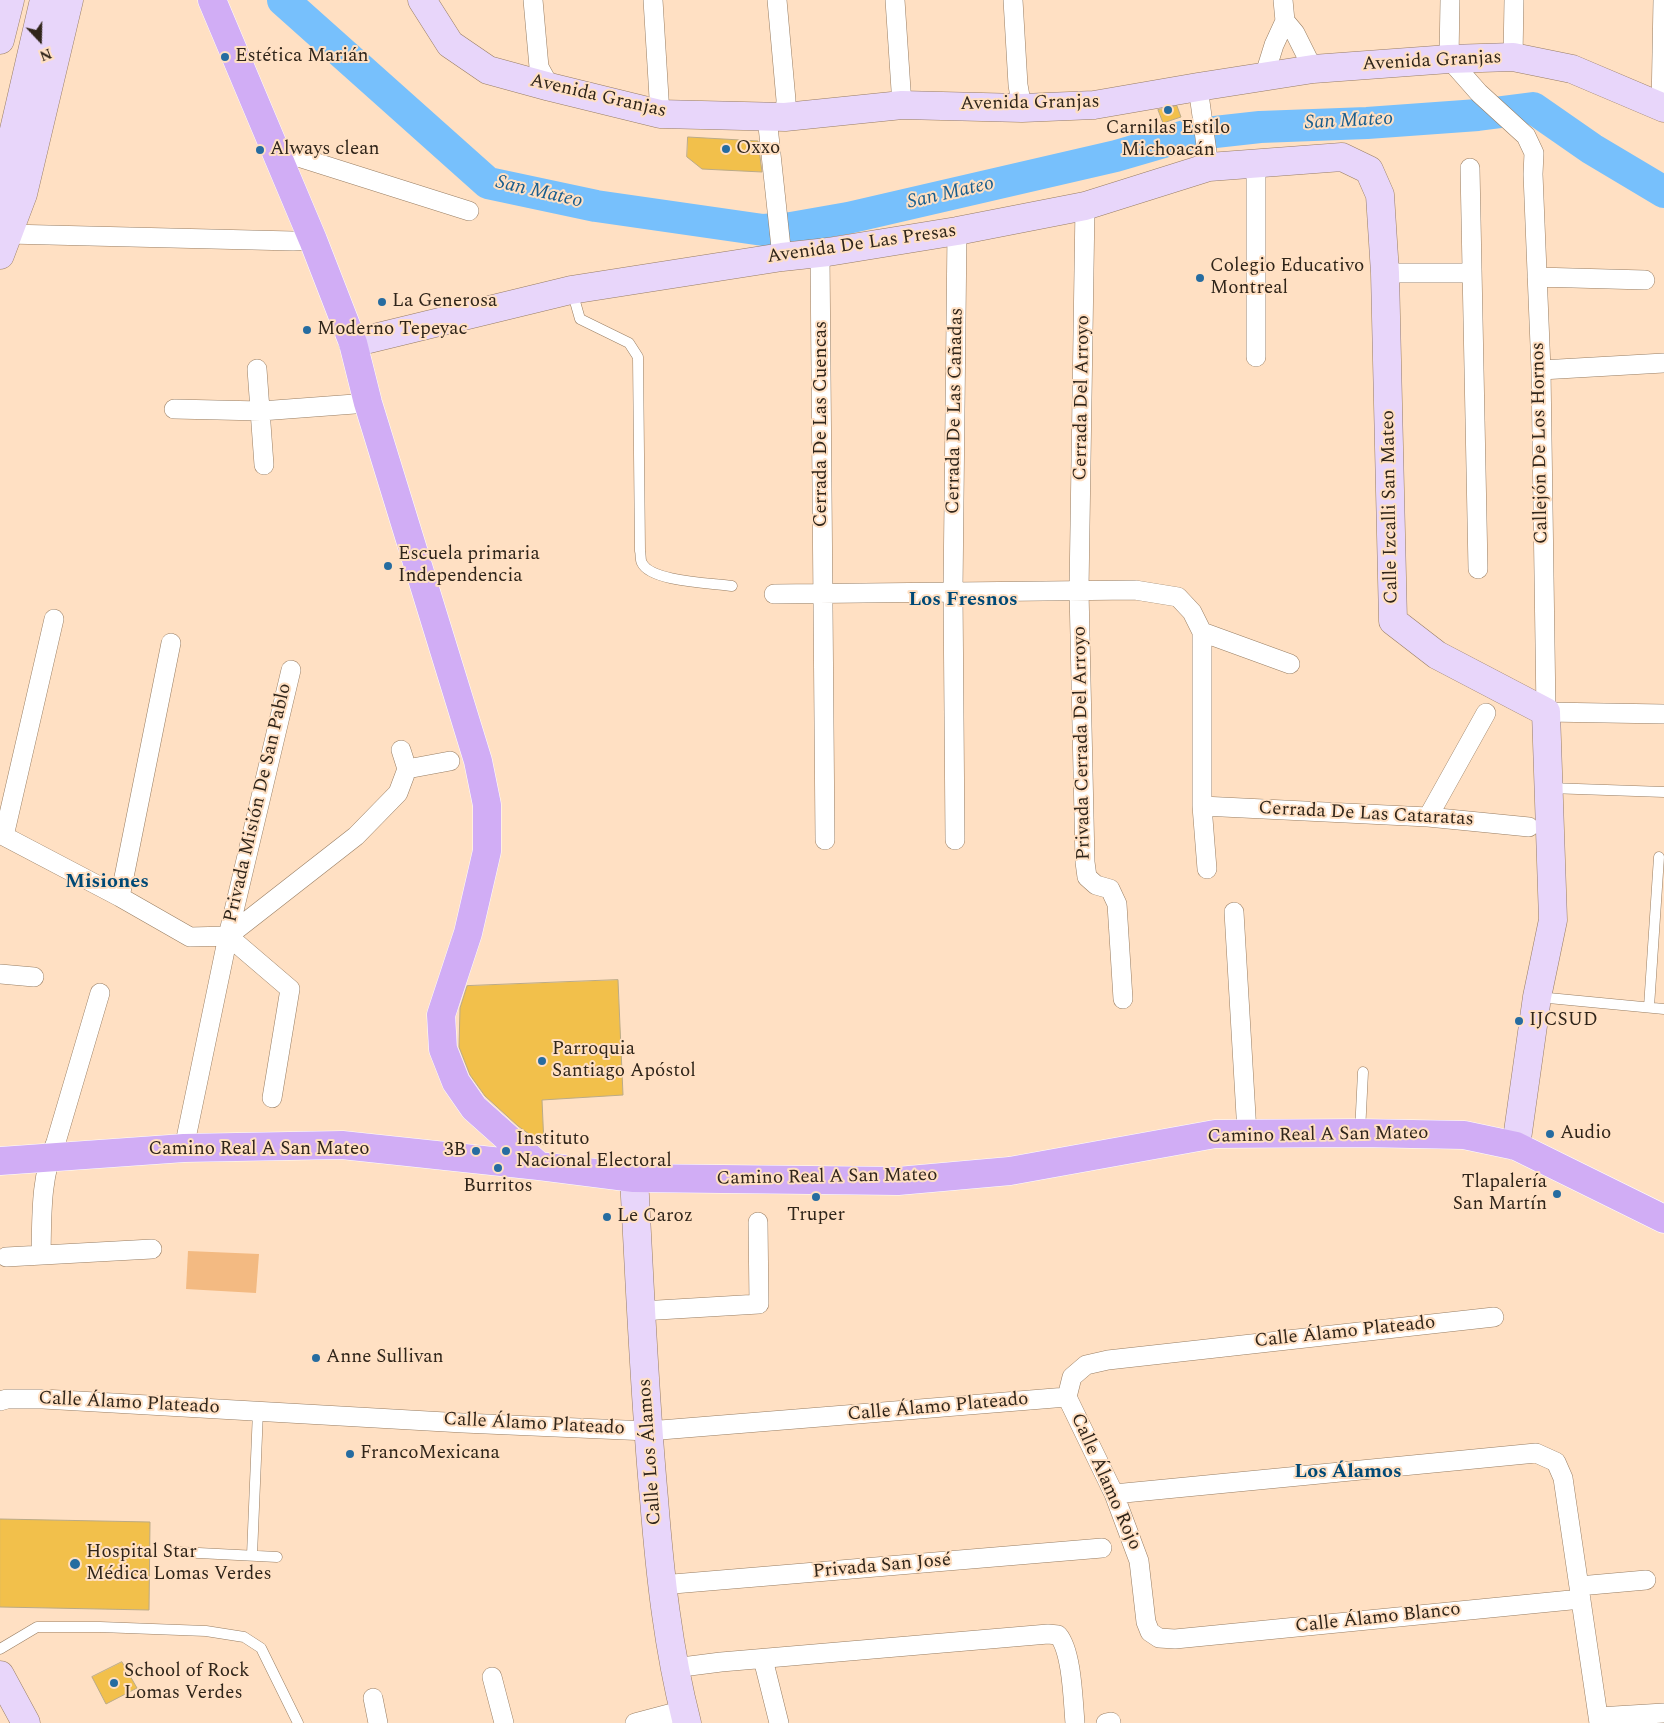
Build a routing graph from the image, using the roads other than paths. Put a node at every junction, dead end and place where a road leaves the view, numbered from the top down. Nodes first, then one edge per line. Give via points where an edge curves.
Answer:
1 (10, 0) edge
2 (44, 0) edge
3 (69, 0) edge
4 (212, 0) edge
5 (422, 0) edge
6 (533, 0) edge
7 (653, 0) edge
8 (778, 0) edge
9 (895, 0) edge
10 (1013, 0) edge
11 (1283, 0) edge
12 (1450, 0) edge
13 (1514, 0) edge
14 (1663, 0) edge
15 (1285, 21) junction
16 (0, 40) edge
17 (1514, 57) junction
18 (1449, 59) junction
19 (1313, 69) junction
20 (1264, 77) junction
21 (550, 87) junction
22 (1199, 95) junction
23 (902, 105) junction
24 (1022, 108) junction
25 (1663, 108) edge
26 (660, 114) junction
27 (776, 117) junction
28 (276, 150) junction
29 (1208, 160) junction
30 (1256, 164) junction
31 (1470, 168) dead end
32 (1369, 170) joint
33 (1085, 206) junction
34 (469, 211) dead end
35 (957, 231) junction
36 (313, 240) junction
37 (3, 248) edge
38 (782, 251) junction
39 (820, 254) junction
40 (1385, 273) junction
41 (1472, 273) junction
42 (1537, 277) junction
43 (1645, 280) dead end
44 (572, 290) junction
45 (353, 343) junction
46 (1256, 357) dead end
47 (1664, 363) edge
48 (257, 369) dead end
49 (1540, 370) junction
50 (368, 403) junction
51 (174, 409) dead end
52 (261, 411) junction
53 (264, 465) dead end
54 (1478, 569) dead end
55 (732, 586) dead end
56 (1079, 590) junction
57 (953, 591) junction
58 (774, 594) dead end
59 (823, 594) junction
60 (54, 619) dead end
61 (1202, 632) junction
62 (171, 643) dead end
63 (1290, 664) dead end
64 (291, 670) dead end
65 (1546, 712) junction
66 (1486, 713) dead end
67 (1664, 714) edge
68 (401, 750) dead end
69 (450, 761) dead end
70 (407, 769) junction
71 (1548, 788) junction
72 (1664, 792) edge
73 (1202, 806) junction
74 (1428, 818) junction
75 (1529, 827) dead end
76 (2, 835) edge
77 (825, 840) dead end
78 (955, 840) dead end
79 (1659, 857) dead end
80 (1207, 870) dead end
81 (120, 897) junction
82 (1234, 912) dead end
83 (228, 936) junction
84 (0, 974) edge
85 (34, 977) dead end
86 (100, 992) dead end
87 (1537, 997) junction
88 (1123, 999) dead end
89 (1649, 1007) junction
90 (1664, 1008) edge
91 (1364, 1072) dead end
92 (272, 1098) dead end
93 (1247, 1132) junction
94 (1360, 1133) junction
95 (1516, 1146) junction
96 (184, 1148) junction
97 (48, 1158) junction
98 (0, 1161) edge
99 (539, 1166) junction
100 (634, 1178) junction
101 (1664, 1219) edge
102 (758, 1222) dead end
103 (152, 1249) dead end
104 (41, 1255) junction
105 (6, 1257) dead end
106 (641, 1311) junction
107 (1494, 1316) dead end
108 (1108, 1360) joint
109 (1067, 1397) junction
110 (0, 1401) edge
111 (258, 1411) junction
112 (648, 1431) junction
113 (1114, 1494) junction
114 (1102, 1548) dead end
115 (179, 1552) dead end
116 (252, 1555) junction
117 (277, 1557) dead end
118 (1646, 1580) dead end
119 (661, 1585) junction
120 (1580, 1592) junction
121 (1175, 1639) joint
122 (0, 1648) edge
123 (764, 1659) junction
124 (674, 1668) junction
125 (0, 1675) edge
126 (492, 1677) dead end
127 (373, 1698) dead end
128 (1664, 1713) edge
129 (685, 1716) edge
130 (1599, 1720) edge
131 (1111, 1722) edge
132 (26, 1723) edge
133 (298, 1723) edge
134 (378, 1723) edge
135 (504, 1723) edge
136 (635, 1723) edge
137 (779, 1723) edge
138 (1075, 1723) edge
139 (1106, 1723) edge

1 - 16 street
2 - 37 street via 4,173
3 - 37 street via 23,194
4 - 28 main road
5 - 21 street, Avenida Granjas via 450,44 488,70
6 - 21 street via 539,67
7 - 26 street
8 - 27 street via 786,100
9 - 23 street
10 - 24 street
11 - 15 street
12 - 18 street
13 - 17 street
14 - 25 street
15 - 19 street via 1296,33
15 - 20 street
17 - 18 street, Avenida Granjas
17 - 25 street, Avenida Granjas via 1572,69
18 - 19 street, Avenida Granjas
18 - 42 street, Callejón De Los Hornos via 1479,93 1526,136 1534,153
19 - 20 street, Avenida Granjas
20 - 22 street, Avenida Granjas
21 - 26 street, Avenida Granjas
22 - 24 street, Avenida Granjas
22 - 29 street
23 - 24 street, Avenida Granjas
23 - 27 street, Avenida Granjas
26 - 27 street, Avenida Granjas
27 - 38 street via 778,220
28 - 34 street
28 - 36 main road
29 - 30 street, Avenida De Las Presas
29 - 33 street, Avenida De Las Presas
30 - 32 street, Avenida De Las Presas via 1342,157
30 - 46 street
31 - 41 street
32 - 40 street, Calle Izcalli San Mateo via 1380,195
33 - 35 street, Avenida De Las Presas
33 - 56 street, Cerrada Del Arroyo
35 - 39 street, Avenida De Las Presas
35 - 57 street, Cerrada De Las Cañadas
36 - 37 street
36 - 45 main road
38 - 39 street, Avenida De Las Presas
38 - 44 street, Avenida De Las Presas
39 - 59 street, Cerrada De Las Cuencas
40 - 41 street
40 - 65 street, Calle Izcalli San Mateo via 1394,621 1438,656
41 - 54 street
42 - 43 street
42 - 49 street, Callejón De Los Hornos
44 - 45 street, Avenida De Las Presas
44 - 55 lane via 580,319 629,343 638,357 642,563 651,572 664,577
45 - 50 main road
47 - 49 street
48 - 52 street
49 - 65 street, Callejón De Los Hornos
50 - 52 street
50 - 99 main road via 478,761 487,805 487,851 468,933 441,1015 442,1049 456,1082 474,1108
51 - 52 street
52 - 53 street
56 - 57 street
56 - 61 street via 1136,590 1178,597 1192,612
56 - 88 street, Privada Cerrada Del Arroyo via 1085,862 1087,877 1096,885 1110,889 1117,904
57 - 59 street
57 - 78 street, Cerrada De Las Cañadas
58 - 59 street
59 - 77 street, Cerrada De Las Cuencas
60 - 76 street
61 - 63 street
61 - 73 street
62 - 81 street
64 - 83 street, Privada Misión De San Pablo
65 - 67 street
65 - 71 street
66 - 74 street
68 - 70 street
69 - 70 street
70 - 83 street via 398,793 356,836
71 - 72 lane
71 - 87 street via 1553,920
73 - 74 street, Cerrada De Las Cataratas
73 - 80 street
74 - 75 street, Cerrada De Las Cataratas
76 - 81 street
79 - 89 lane
81 - 83 street via 190,937
82 - 93 street
83 - 92 street via 290,989
83 - 96 street, Privada Misión De San Pablo
84 - 85 street
86 - 97 street via 56,1142
87 - 89 lane
87 - 95 street
89 - 90 lane
91 - 94 lane
93 - 94 main road, Camino Real A San Mateo
93 - 100 main road, Camino Real A San Mateo via 1215,1134 1010,1171 898,1181
94 - 95 main road, Camino Real A San Mateo via 1464,1135
95 - 101 main road, Camino Real A San Mateo
96 - 97 main road, Camino Real A San Mateo
96 - 99 main road, Camino Real A San Mateo via 342,1145
97 - 98 main road, Camino Real A San Mateo
97 - 104 street
99 - 100 main road, Camino Real A San Mateo
100 - 106 street, Calle Los Álamos
102 - 106 street via 759,1304
103 - 104 street
104 - 105 street
106 - 112 street, Calle Los Álamos
107 - 108 street, Calle Álamo Plateado
108 - 109 street, Calle Álamo Rojo via 1086,1365 1072,1377
109 - 112 street, Calle Álamo Plateado
109 - 113 street, Calle Álamo Rojo
110 - 111 street, Calle Álamo Plateado via 43,1399
111 - 112 street, Calle Álamo Plateado
111 - 116 lane
112 - 119 street, Calle Los Álamos
113 - 120 street via 1536,1453 1556,1462 1563,1478
113 - 121 street, Calle Álamo Rojo via 1139,1561 1150,1632 1159,1638
114 - 119 street, Privada San José
115 - 116 lane
116 - 117 lane
118 - 120 street, Calle Álamo Blanco
119 - 124 street, Calle Los Álamos
120 - 121 street, Calle Álamo Blanco
120 - 130 street
122 - 133 lane via 37,1627 206,1631 244,1637 261,1648
123 - 124 street
123 - 137 street
123 - 138 street via 1058,1635 1067,1654
124 - 129 street, Calle Los Álamos
125 - 132 street
126 - 135 street
127 - 134 street
128 - 130 street
129 - 136 street
131 - 139 street

